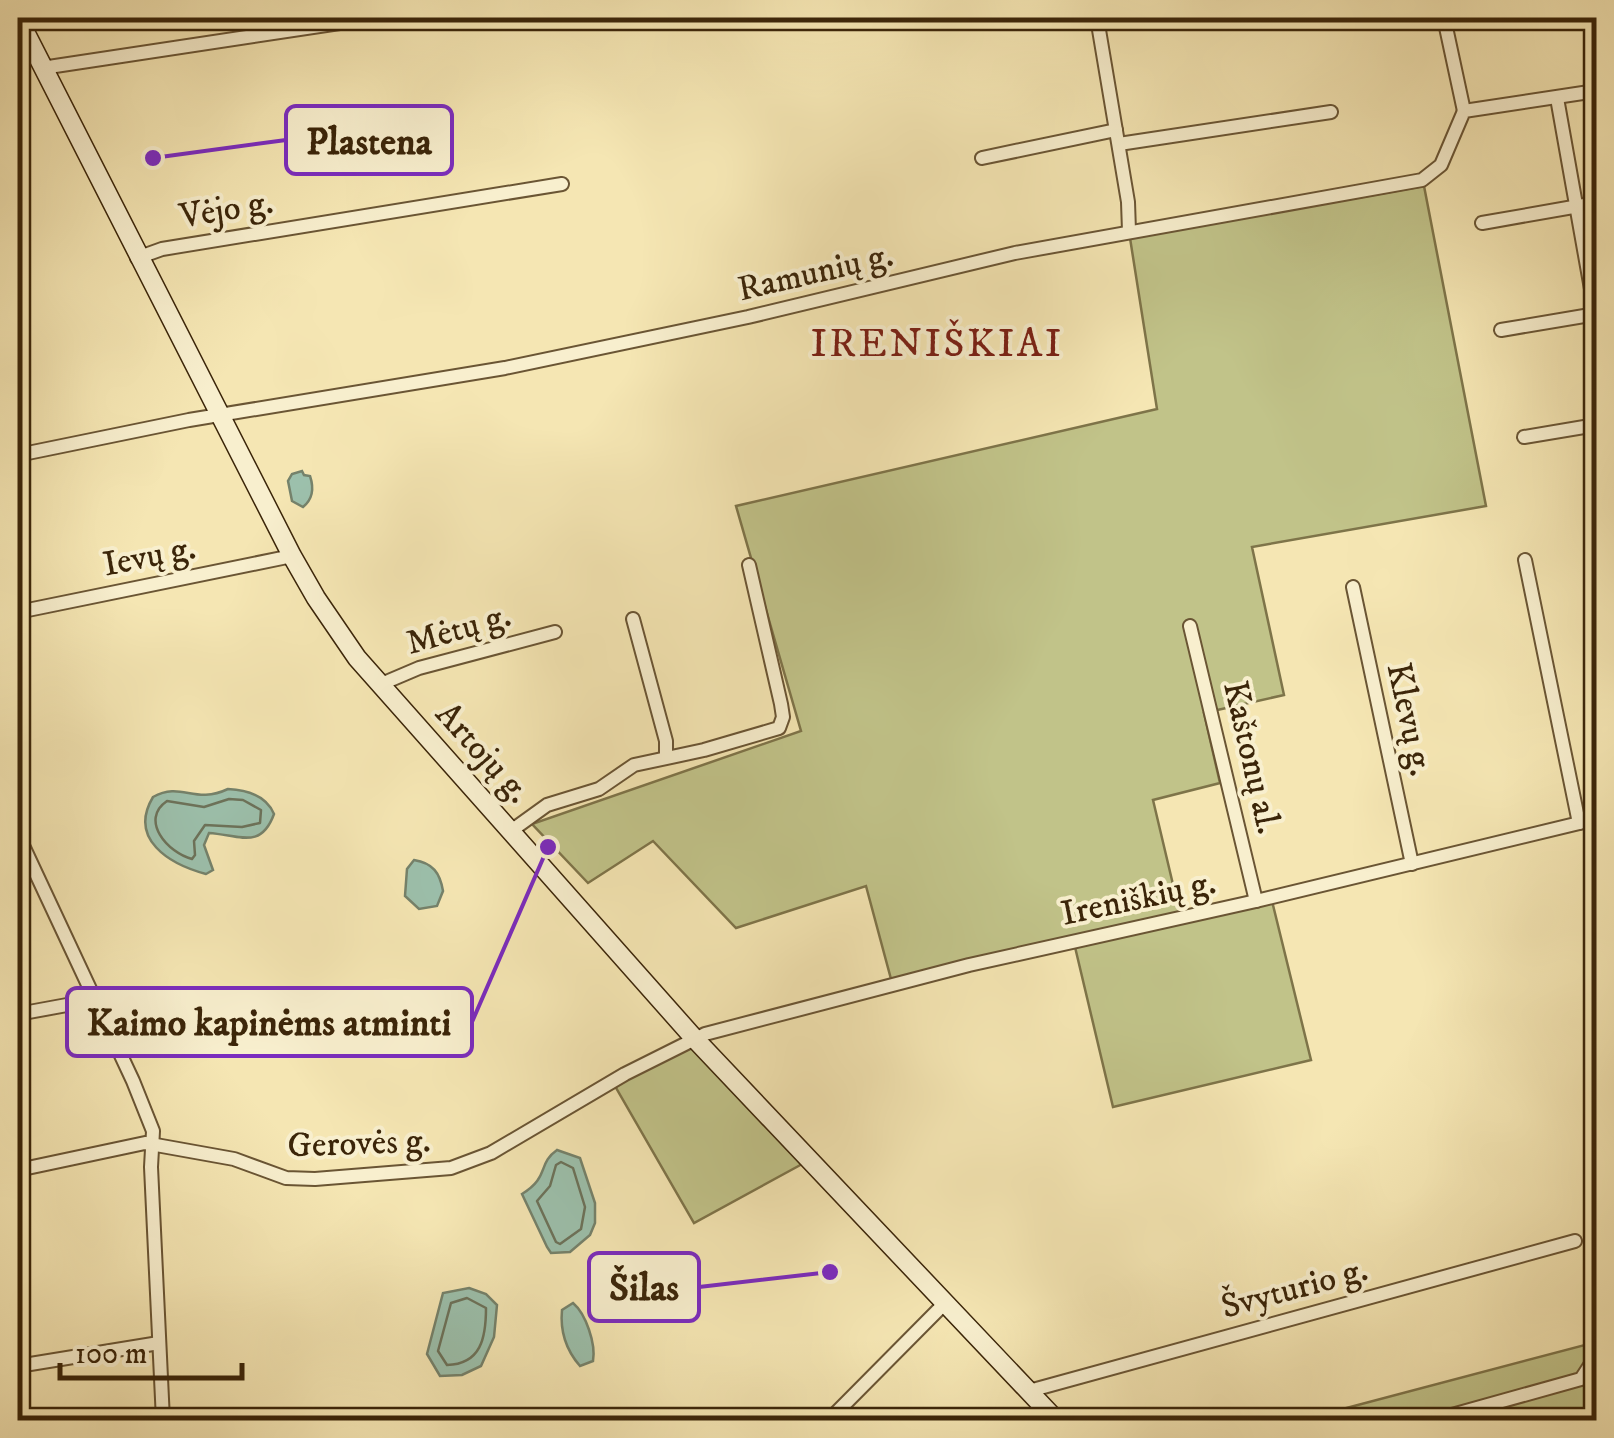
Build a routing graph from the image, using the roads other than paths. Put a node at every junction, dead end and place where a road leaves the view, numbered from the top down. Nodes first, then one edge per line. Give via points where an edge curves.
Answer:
1 (372, 18) edge
2 (1097, 18) edge
3 (1444, 18) edge
4 (18, 21) edge
5 (42, 68) junction
6 (1596, 91) edge
7 (1557, 98) junction
8 (1464, 111) junction
9 (1332, 112) dead end
10 (1118, 137) junction
11 (982, 158) dead end
12 (562, 184) dead end
13 (1596, 203) edge
14 (1577, 206) junction
15 (1482, 222) dead end
16 (1129, 230) junction
17 (138, 258) junction
18 (1596, 315) edge
19 (1501, 330) dead end
20 (220, 417) junction
21 (1596, 425) edge
22 (1524, 436) dead end
23 (18, 455) edge
24 (292, 556) junction
25 (1524, 560) dead end
26 (749, 565) dead end
27 (1353, 587) dead end
28 (18, 612) edge
29 (633, 619) dead end
30 (1190, 626) dead end
31 (555, 632) dead end
32 (379, 684) junction
33 (666, 757) junction
34 (1596, 819) edge
35 (1578, 823) junction
36 (510, 831) junction
37 (18, 835) edge
38 (1412, 864) junction
39 (1256, 902) junction
40 (94, 1000) junction
41 (18, 1014) edge
42 (694, 1038) junction
43 (154, 1145) junction
44 (18, 1170) edge
45 (1575, 1241) dead end
46 (945, 1303) junction
47 (159, 1343) junction
48 (1596, 1356) edge
49 (18, 1366) edge
50 (1028, 1391) junction
51 (163, 1420) edge
52 (829, 1420) edge
53 (1056, 1420) edge
54 (1434, 1420) edge

1 - 5 street
2 - 10 street
3 - 8 street
4 - 5 main road, Artojų g.
5 - 17 main road, Artojų g.
6 - 7 street
7 - 8 street
7 - 14 street
8 - 16 street, Ramunių g. via 1441,164 1422,180
9 - 10 street
10 - 11 street
10 - 16 street
12 - 17 street, Vėjo g.
13 - 14 street
14 - 15 street
14 - 18 street
16 - 20 street, Ramunių g. via 505,368
17 - 20 main road, Artojų g.
18 - 19 street
20 - 23 street, Ramunių g.
20 - 24 main road, Artojų g.
21 - 22 street
24 - 28 street, Ievų g.
24 - 32 main road, Artojų g.
25 - 35 street
26 - 33 street via 781,704 779,728
27 - 38 street, Klevų g.
29 - 33 street
30 - 39 street, Kaštonų al.
31 - 32 street, Mėtų g.
32 - 36 main road, Artojų g.
33 - 36 street via 634,765 599,790 547,805
34 - 35 street, Ireniškių g.
35 - 38 street, Ireniškių g.
36 - 42 main road, Artojų g.
37 - 40 street
38 - 39 street, Ireniškių g.
39 - 42 street, Ireniškių g. via 969,965
40 - 41 street
40 - 43 street via 133,1081
42 - 43 street, Gerovės g. via 491,1153 451,1168 286,1178 234,1159
42 - 46 main road, Artojų g.
43 - 44 street, Gerovės g.
43 - 47 street
45 - 50 street, Švyturio g.
46 - 50 main road, Artojų g.
46 - 52 street
47 - 49 street
47 - 51 street
48 - 54 street via 1580,1378
50 - 53 main road, Artojų g.

